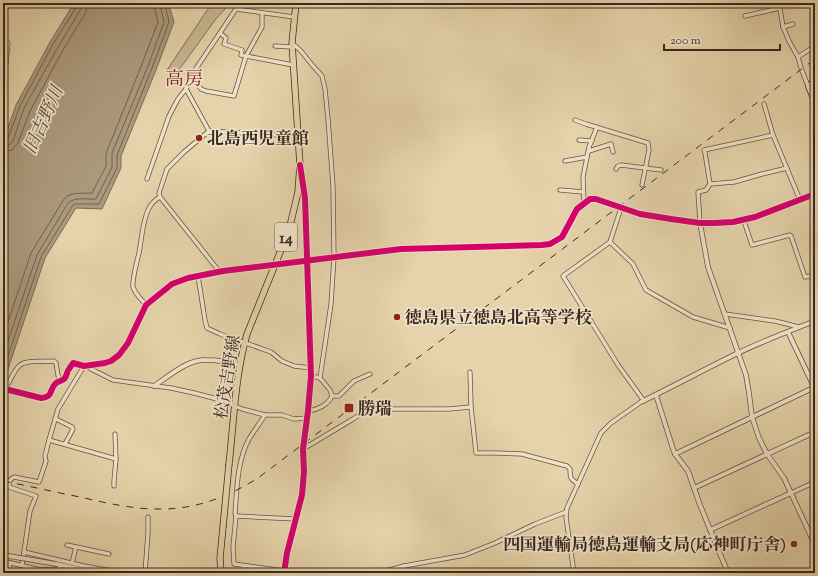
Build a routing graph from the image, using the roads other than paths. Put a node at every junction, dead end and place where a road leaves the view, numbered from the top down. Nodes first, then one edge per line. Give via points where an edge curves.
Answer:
1 (296, 3) edge
2 (779, 3) edge
3 (780, 8) junction
4 (262, 13) junction
5 (745, 16) dead end
6 (294, 17) junction
7 (793, 24) dead end
8 (783, 27) junction
9 (220, 33) junction
10 (8, 43) dead end
11 (292, 45) junction
12 (274, 46) dead end
13 (815, 46) edge
14 (246, 56) junction
15 (798, 57) junction
16 (293, 65) junction
17 (3, 73) edge
18 (191, 76) junction
19 (815, 81) edge
20 (808, 86) junction
21 (186, 89) junction
22 (814, 97) edge
23 (815, 103) edge
24 (764, 104) dead end
25 (575, 120) dead end
26 (597, 127) junction
27 (209, 131) junction
28 (773, 135) junction
29 (298, 136) junction
30 (579, 140) dead end
31 (592, 140) junction
32 (589, 151) junction
33 (613, 152) dead end
34 (587, 157) junction
35 (565, 161) dead end
36 (300, 165) junction
37 (646, 168) junction
38 (787, 168) junction
39 (616, 169) dead end
40 (661, 170) dead end
41 (147, 179) dead end
42 (710, 184) junction
43 (642, 185) dead end
44 (560, 190) dead end
45 (583, 192) junction
46 (815, 194) edge
47 (160, 197) junction
48 (800, 200) junction
49 (584, 203) junction
50 (621, 208) junction
51 (744, 221) junction
52 (700, 223) junction
53 (610, 242) junction
54 (334, 257) junction
55 (308, 260) junction
56 (275, 264) junction
57 (219, 271) junction
58 (815, 275) edge
59 (198, 276) junction
60 (146, 305) junction
61 (725, 314) junction
62 (815, 321) edge
63 (799, 327) junction
64 (730, 328) junction
65 (788, 332) junction
66 (245, 343) junction
67 (739, 353) junction
68 (85, 365) junction
69 (240, 365) junction
70 (311, 368) junction
71 (470, 372) dead end
72 (370, 374) dead end
73 (311, 376) junction
74 (320, 378) junction
75 (59, 381) junction
76 (154, 386) junction
77 (815, 388) edge
78 (4, 389) edge
79 (656, 395) junction
80 (332, 396) junction
81 (643, 402) junction
82 (235, 406) junction
83 (472, 407) junction
84 (308, 411) junction
85 (265, 415) junction
86 (752, 417) junction
87 (307, 418) junction
88 (56, 420) junction
89 (815, 432) edge
90 (115, 434) dead end
91 (49, 440) junction
92 (65, 444) junction
93 (303, 449) junction
94 (675, 454) junction
95 (767, 454) junction
96 (116, 459) junction
97 (815, 482) edge
98 (578, 484) junction
99 (114, 486) dead end
100 (694, 488) junction
101 (791, 493) junction
102 (566, 512) junction
103 (236, 516) junction
104 (148, 517) dead end
105 (296, 519) junction
106 (710, 530) junction
107 (814, 538) edge
108 (67, 545) dead end
109 (815, 545) edge
110 (76, 547) junction
111 (24, 552) junction
112 (109, 554) dead end
113 (3, 555) edge
114 (3, 561) edge
115 (10, 563) junction
116 (72, 563) junction
117 (22, 565) junction
118 (59, 565) junction
119 (244, 566) junction
120 (404, 566) junction
121 (284, 572) edge
122 (8, 573) edge
123 (97, 573) edge
124 (111, 573) edge
125 (145, 573) edge
126 (221, 573) edge
127 (242, 573) edge
128 (368, 573) edge
129 (406, 573) edge
130 (574, 573) edge
131 (728, 573) edge

1 - 6 main road, 松茂吉野線 / 14
2 - 3 street
3 - 5 street
3 - 8 street
4 - 6 street
4 - 9 street via 236,9
4 - 14 street via 262,27
6 - 11 main road, 松茂吉野線 / 14
7 - 8 street
8 - 15 street
9 - 14 street via 226,38 224,44 242,50 242,55
9 - 18 street
10 - 17 street
11 - 12 street
11 - 16 main road, 松茂吉野線 / 14
11 - 54 street via 301,51 322,76 325,89 334,217
13 - 15 street
14 - 16 street
14 - 18 street via 234,96 201,89
15 - 20 street
16 - 29 main road, 松茂吉野線 / 14
18 - 21 street
19 - 20 main road
20 - 22 main road
21 - 27 street
21 - 41 street via 169,116
22 - 23 main road
24 - 28 street
25 - 26 street
26 - 31 street
26 - 37 street via 648,143 650,150
27 - 29 street
27 - 47 street via 167,169
28 - 38 street
28 - 42 street via 704,150
29 - 36 main road, 松茂吉野線 / 14
30 - 31 street
31 - 32 street
32 - 33 street via 611,144
32 - 34 street
34 - 35 street
34 - 45 street
36 - 55 street via 306,198
36 - 56 main road, 松茂吉野線 / 14 via 298,192 289,230
37 - 39 street via 621,165
37 - 40 street
37 - 43 street
38 - 42 street via 734,182
38 - 48 street
42 - 52 street via 706,190 698,192
44 - 45 street
45 - 49 street
46 - 48 street
47 - 57 street
47 - 60 street via 150,206 147,213 133,283 135,292
48 - 51 street
49 - 50 street via 596,199
49 - 54 street via 577,209 562,237 550,244 401,250
50 - 52 street via 640,214
50 - 53 street
51 - 52 street
51 - 58 street via 752,244 790,235 805,277
52 - 61 street via 708,268
53 - 64 street via 633,264 646,290 693,317
53 - 81 street via 563,276
54 - 55 street
54 - 74 street via 331,304
55 - 56 street
55 - 70 street
56 - 57 street
56 - 66 main road, 松茂吉野線 / 14
57 - 59 street
59 - 60 street via 172,284
59 - 66 street via 207,328
60 - 68 street via 128,344 119,355 105,363
61 - 63 street
61 - 64 street
62 - 63 street
63 - 65 street
64 - 67 street
65 - 67 street
65 - 77 street
66 - 69 main road, 松茂吉野線 / 14
66 - 70 street via 271,352 294,366
67 - 79 street
67 - 86 street via 747,380
68 - 75 street via 73,363 63,380
68 - 76 street via 113,380
68 - 88 street via 58,409
69 - 76 street via 220,361 196,361
69 - 82 main road, 松茂吉野線 / 14
70 - 73 street
71 - 83 street
72 - 80 street via 354,381 339,396
73 - 74 street
73 - 84 street
74 - 80 street
75 - 78 street via 49,396 41,398
75 - 78 street via 54,361 29,362 19,366
76 - 82 street via 208,396
77 - 86 street
79 - 81 street
79 - 94 street
80 - 84 street via 317,410
81 - 98 street via 611,423 602,434
82 - 85 street
82 - 126 main road, 松茂吉野線 / 14, bridge via 220,558
83 - 93 street via 390,409 378,404
83 - 98 street via 476,453 522,454 567,466 571,479
84 - 87 street
85 - 87 street
85 - 103 street via 250,438 242,460 237,483
86 - 94 street
86 - 95 street
87 - 93 street
88 - 91 street
88 - 92 street via 73,429
89 - 95 street
90 - 96 street
91 - 92 street
91 - 111 street via 39,482 14,477 9,481 10,487 36,496 30,511
92 - 96 street
93 - 105 street via 302,495
94 - 100 street via 688,471
95 - 100 street
95 - 101 street
96 - 99 street
97 - 101 street
98 - 102 street
100 - 106 street
101 - 106 street
101 - 107 street
102 - 120 street via 465,555
102 - 130 street
103 - 105 street
103 - 119 street via 234,564
104 - 125 street
105 - 121 street
106 - 131 street
107 - 109 street
108 - 110 street
110 - 112 street
110 - 116 street
111 - 116 street
111 - 117 street
113 - 118 street, bridge
114 - 115 street
115 - 117 street
115 - 122 street
116 - 124 street via 112,571
117 - 118 street via 52,570 59,569
118 - 123 street
119 - 121 street
119 - 127 street
120 - 128 street
120 - 129 street

